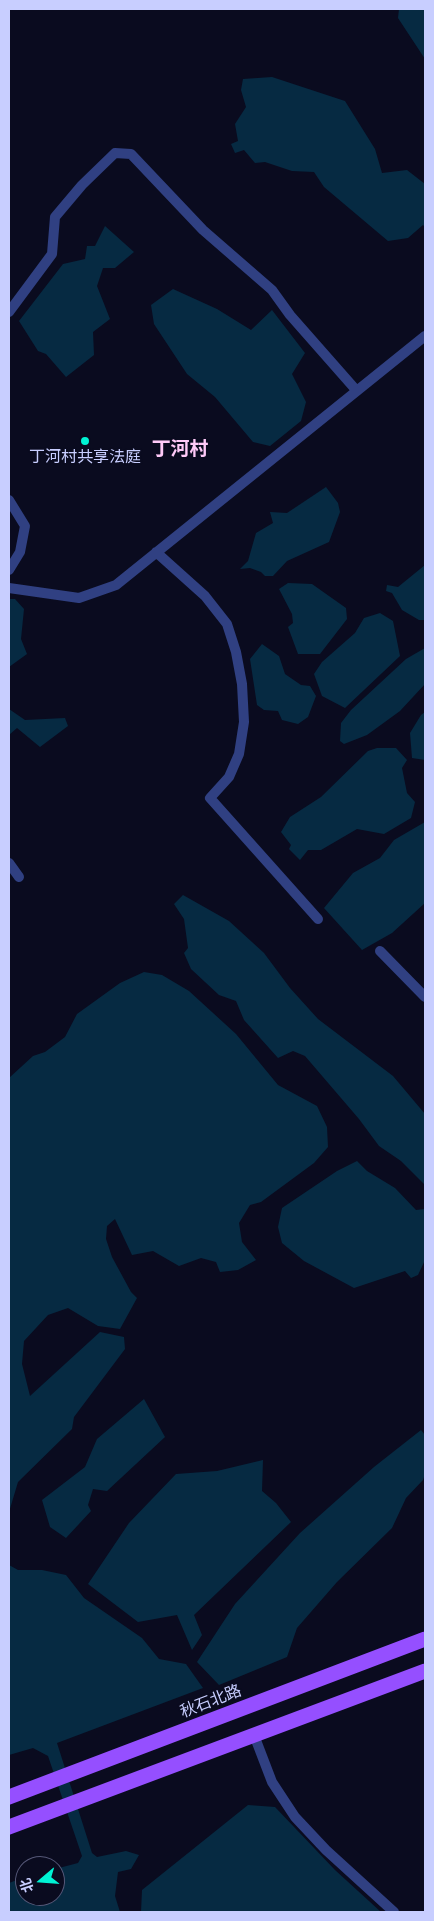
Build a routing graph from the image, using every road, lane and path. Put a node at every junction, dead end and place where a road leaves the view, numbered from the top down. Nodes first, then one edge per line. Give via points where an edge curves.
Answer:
1 (9, 312) edge
2 (425, 336) edge
3 (356, 390) junction
4 (9, 500) edge
5 (156, 552) junction
6 (9, 570) edge
7 (9, 588) edge
8 (9, 863) edge
9 (19, 877) dead end
10 (318, 919) dead end
11 (380, 951) dead end
12 (425, 997) edge
13 (425, 1639) edge
14 (425, 1671) edge
15 (254, 1735) junction
16 (9, 1797) edge
17 (9, 1827) edge
18 (394, 1912) edge

1 - 3 street via 52,254 56,217 114,153 131,154 203,230 272,290
2 - 3 street
3 - 5 street
4 - 6 street via 25,526 20,552
5 - 7 street via 116,585 79,598
5 - 10 street via 205,596 227,624 236,652 244,722 238,754 229,777 210,798
8 - 9 street
11 - 12 street
13 - 16 main road, 秋石北路
14 - 15 main road
15 - 17 main road
15 - 18 street via 272,1782 294,1817

